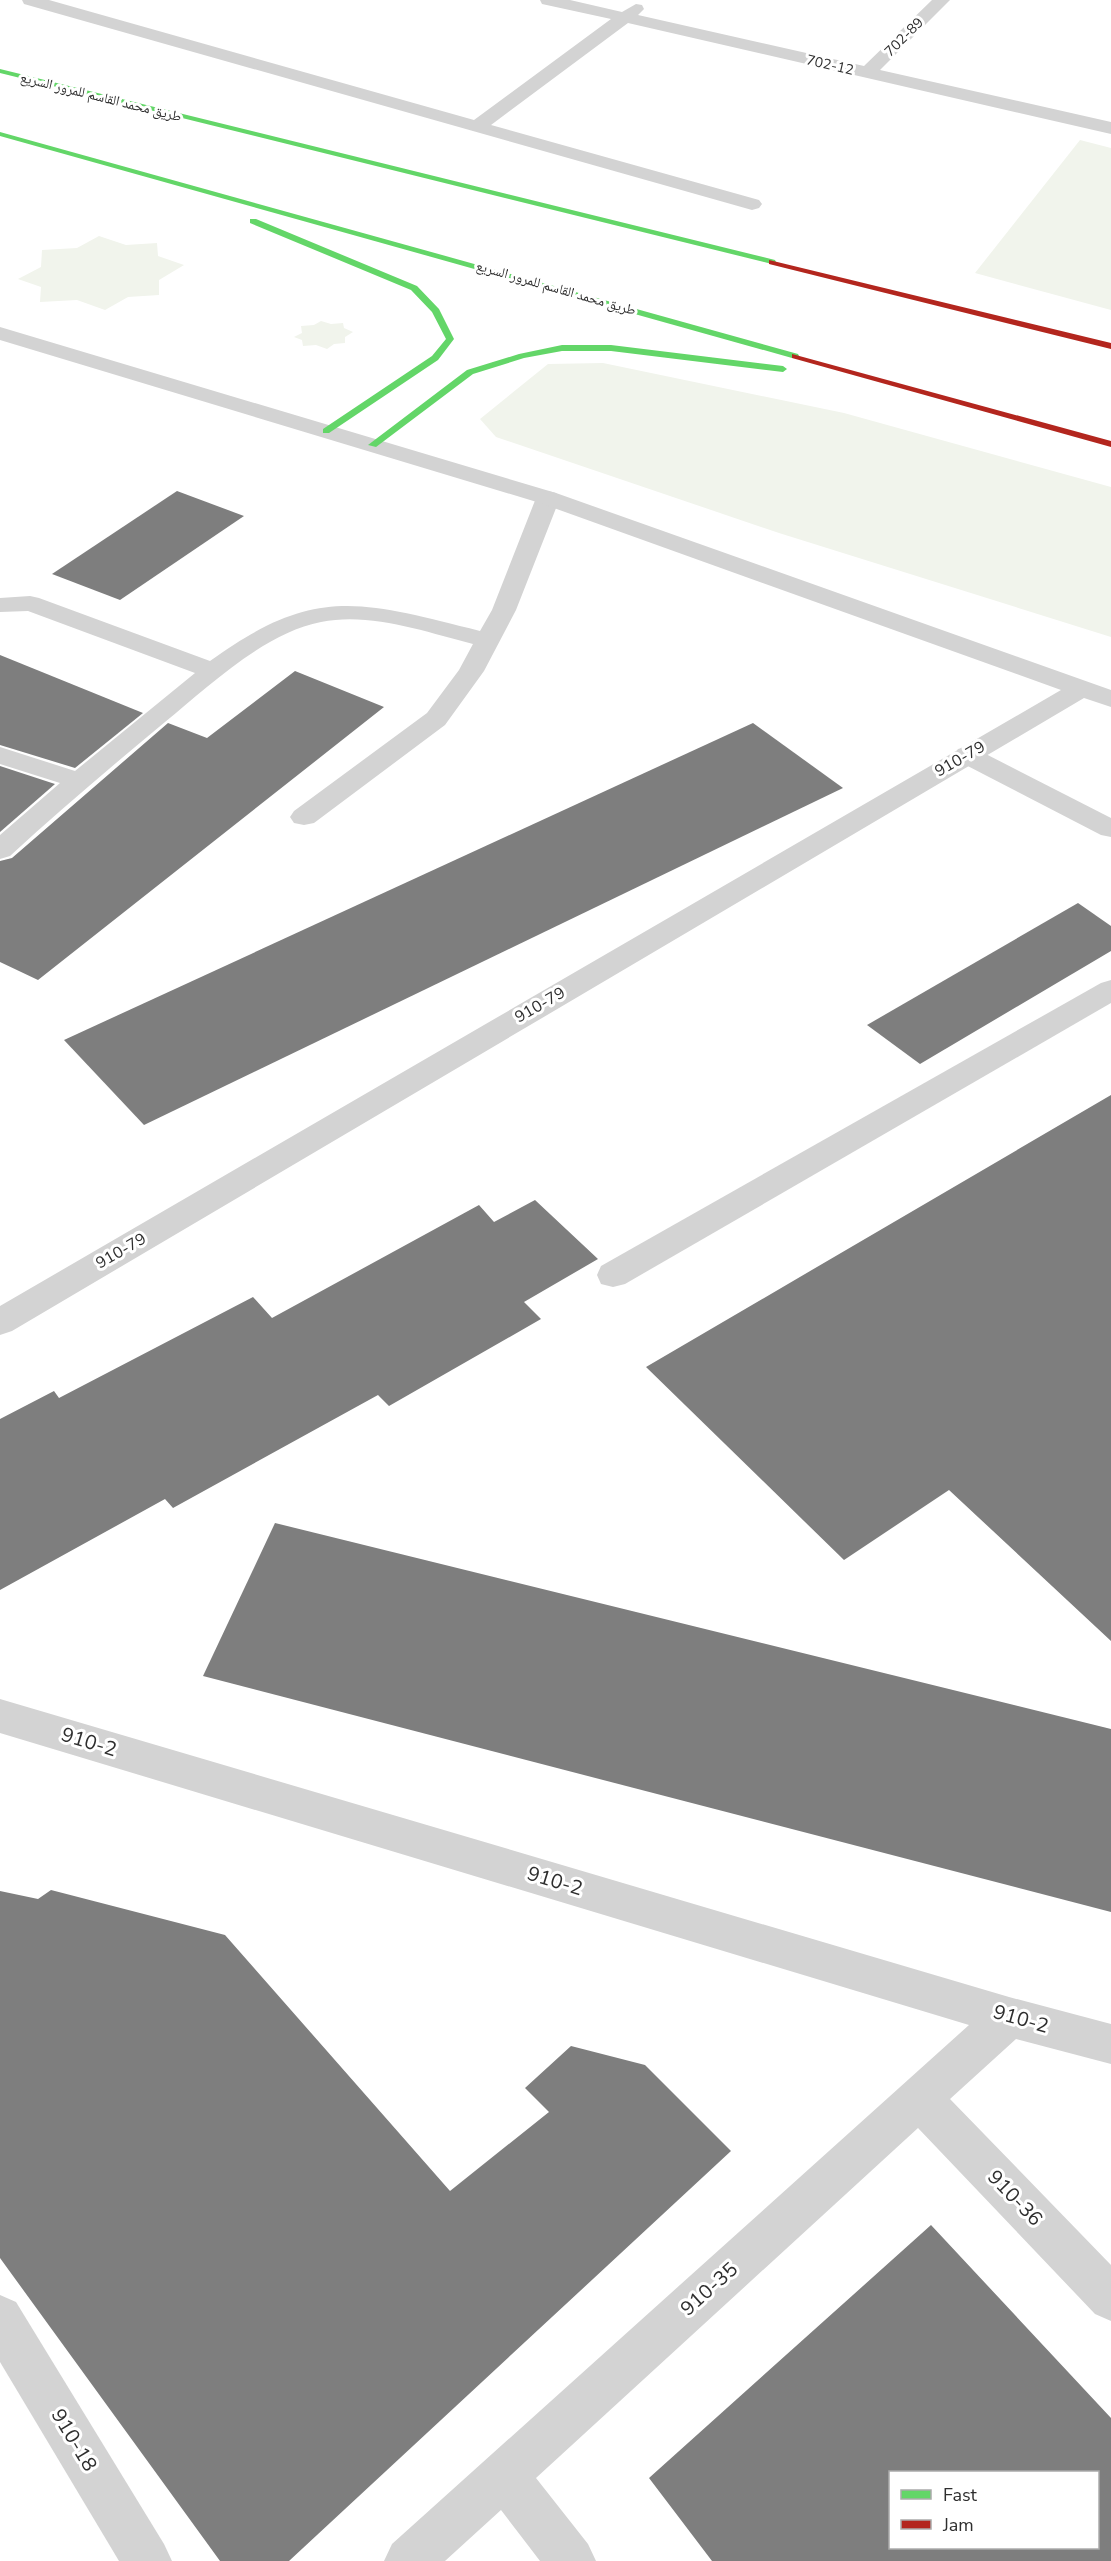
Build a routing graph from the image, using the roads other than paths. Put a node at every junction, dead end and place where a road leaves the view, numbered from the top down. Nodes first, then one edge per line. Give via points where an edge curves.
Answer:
1 (30, 0) edge
2 (100, 0) edge
3 (548, 0) edge
4 (646, 0) edge
5 (942, 0) edge
6 (624, 18) junction
7 (114, 23) junction
8 (0, 71) edge
9 (867, 73) junction
10 (1111, 111) edge
11 (476, 127) junction
12 (1105, 127) edge
13 (0, 134) edge
14 (118, 165) junction
15 (753, 204) dead end
16 (0, 333) edge
17 (1111, 346) edge
18 (795, 372) dead end
19 (829, 380) dead end
20 (326, 431) junction
21 (1111, 444) edge
22 (373, 445) junction
23 (1111, 449) edge
24 (549, 498) junction
25 (0, 605) edge
26 (488, 640) junction
27 (213, 671) junction
28 (1081, 689) junction
29 (1111, 699) edge
30 (0, 755) edge
31 (967, 755) junction
32 (77, 780) junction
33 (304, 817) dead end
34 (1111, 829) edge
35 (0, 850) edge
36 (1111, 990) edge
37 (613, 1275) dead end
38 (0, 1322) edge
39 (0, 1716) edge
40 (1009, 2017) junction
41 (1111, 2044) edge
42 (919, 2098) junction
43 (1111, 2298) edge
44 (0, 2318) edge
45 (504, 2475) junction
46 (147, 2561) edge
47 (410, 2561) edge
48 (572, 2561) edge

1 - 7 street
2 - 7 street
3 - 6 street, 702-12
4 - 6 street
5 - 9 street, 702-89
6 - 9 street, 702-12
6 - 11 street
7 - 11 street
8 - 17 highway, طريق محمد القاسم للمرور السريع
9 - 12 street, 702-12
10 - 12 street
11 - 15 street
13 - 14 highway, طريق محمد القاسم للمرور السريع
14 - 20 highway via 414,288 431,304 450,339 435,358
14 - 21 highway, طريق محمد القاسم للمرور السريع
16 - 20 street
18 - 22 highway via 611,348 562,348 470,372
19 - 23 highway
20 - 22 street
22 - 24 street
24 - 26 street
24 - 28 street
25 - 27 street via 30,603
26 - 27 street via 363,612 322,614 281,625
26 - 33 street via 436,719
27 - 32 street
28 - 29 street
28 - 31 street, 910-79
30 - 32 street
31 - 34 street
31 - 38 street, 910-79
32 - 35 street
36 - 37 street
39 - 40 street, 910-2
40 - 41 street, 910-2
40 - 42 street, 910-35
42 - 43 street, 910-36
42 - 45 street, 910-35
44 - 46 street, 910-18
45 - 47 street, 910-35
45 - 48 street

